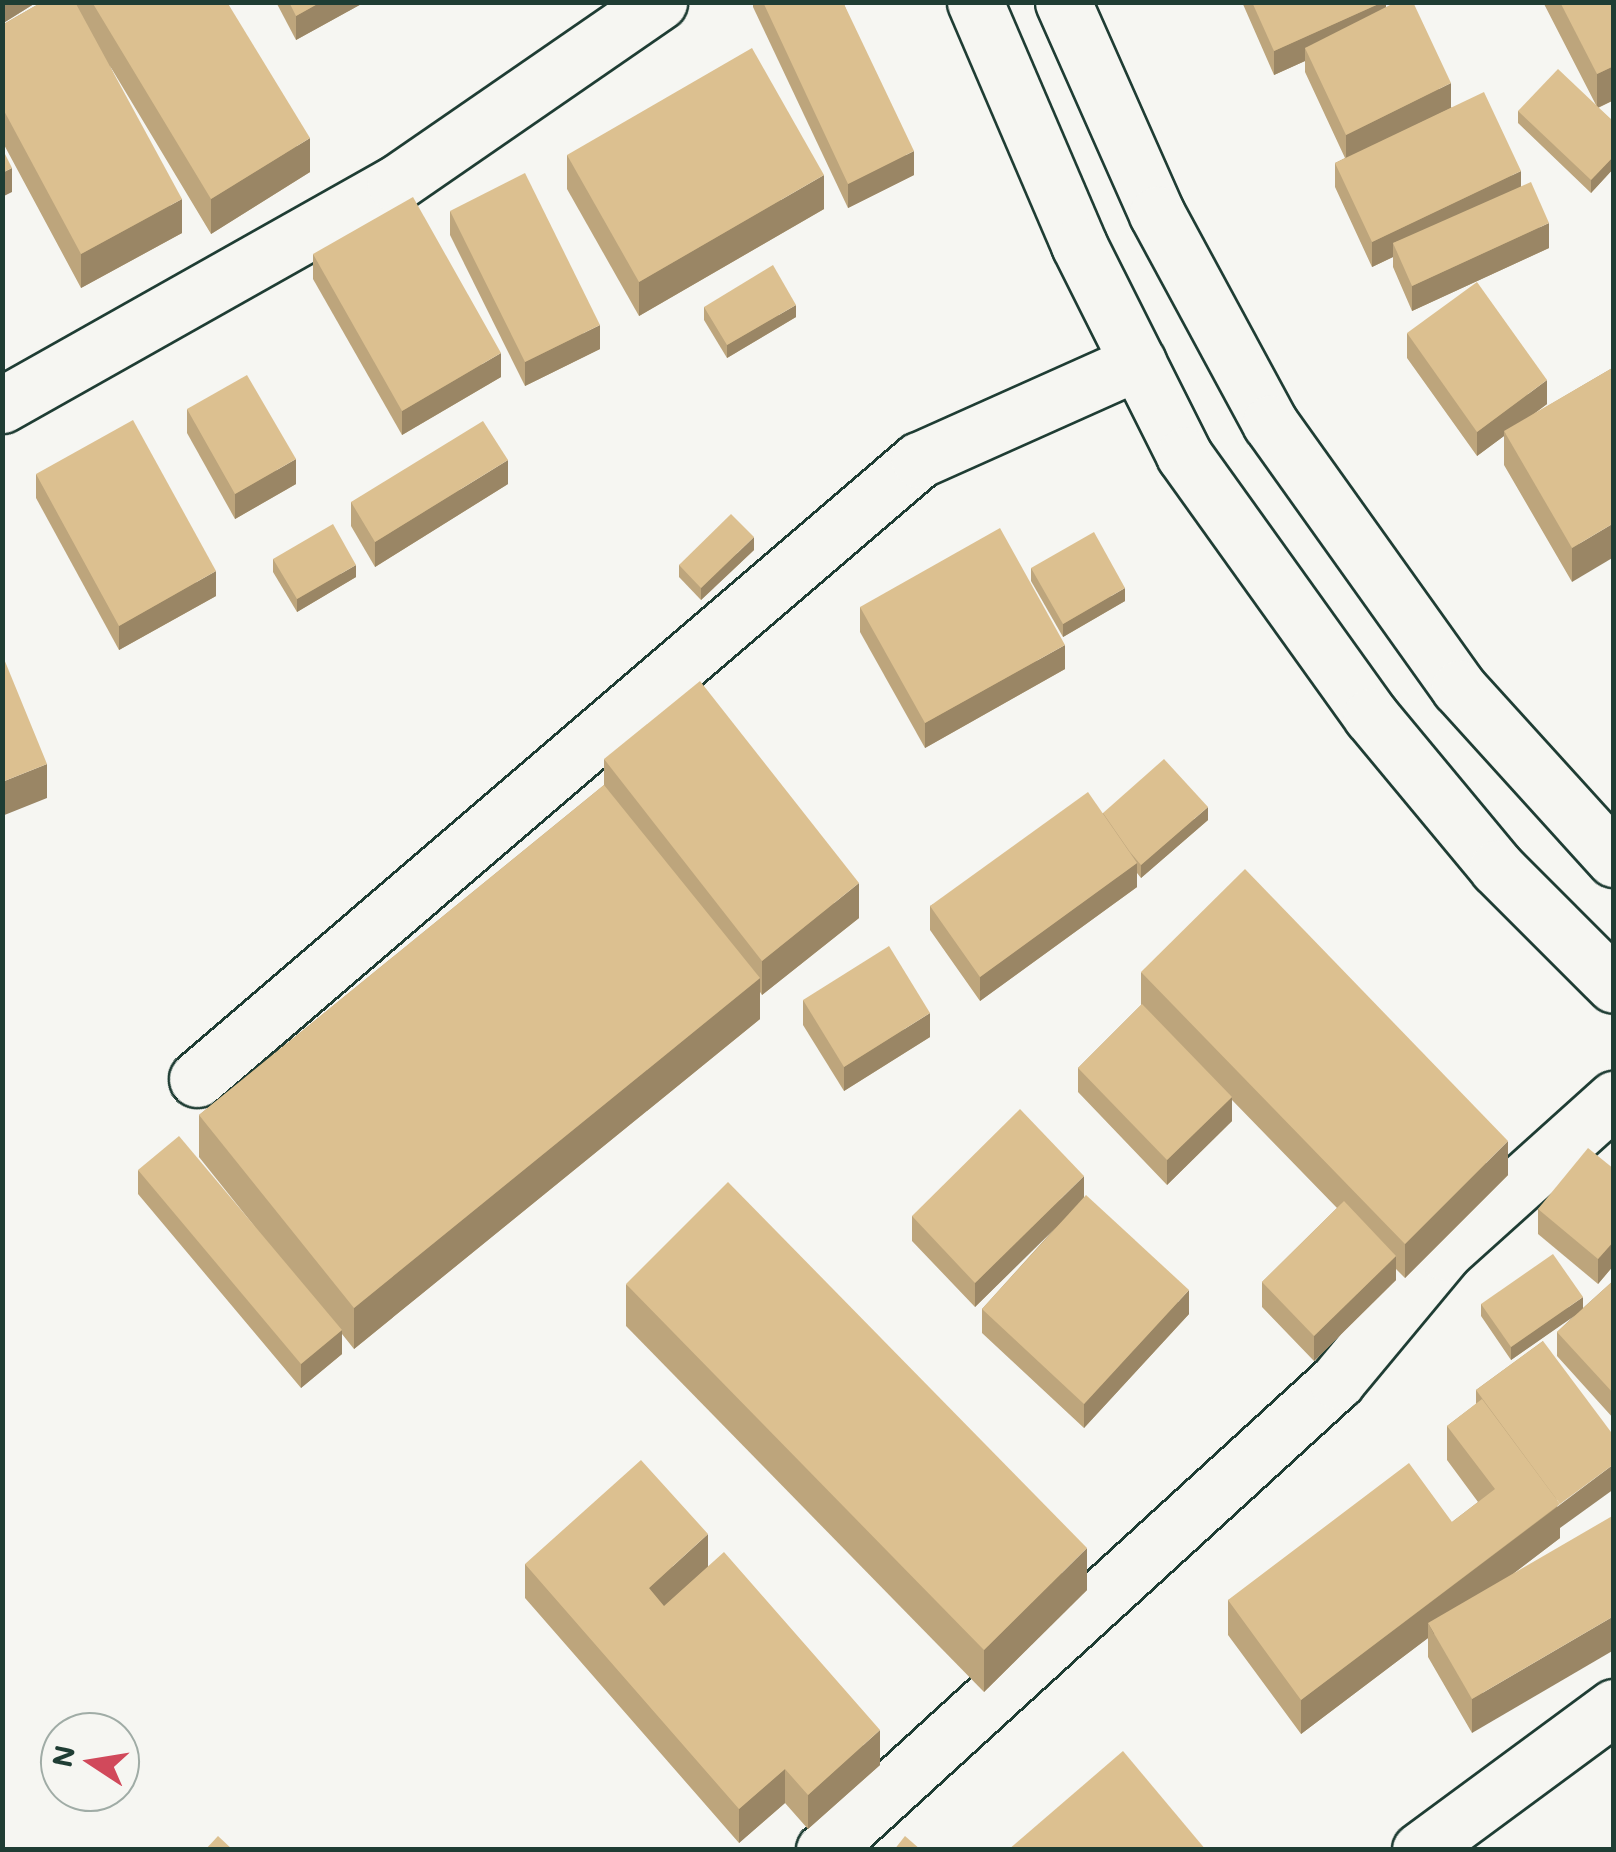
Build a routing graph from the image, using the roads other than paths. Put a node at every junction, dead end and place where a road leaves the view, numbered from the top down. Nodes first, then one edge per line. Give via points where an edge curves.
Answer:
1 (660, 2) edge
2 (975, 2) edge
3 (1063, 2) edge
4 (1138, 362) junction
5 (2, 405) edge
6 (1614, 859) edge
7 (1614, 985) edge
8 (197, 1079) dead end
9 (1614, 1099) edge
10 (1614, 1706) edge
11 (824, 1850) edge
12 (1420, 1850) edge

1 - 5 street via 395,184
2 - 4 street via 1079,245
3 - 6 street via 1157,214 1270,423 1460,688
4 - 7 street via 1184,455 1371,716 1498,868
4 - 8 street via 919,460
9 - 11 street via 1444,1252 1336,1382
10 - 12 street

